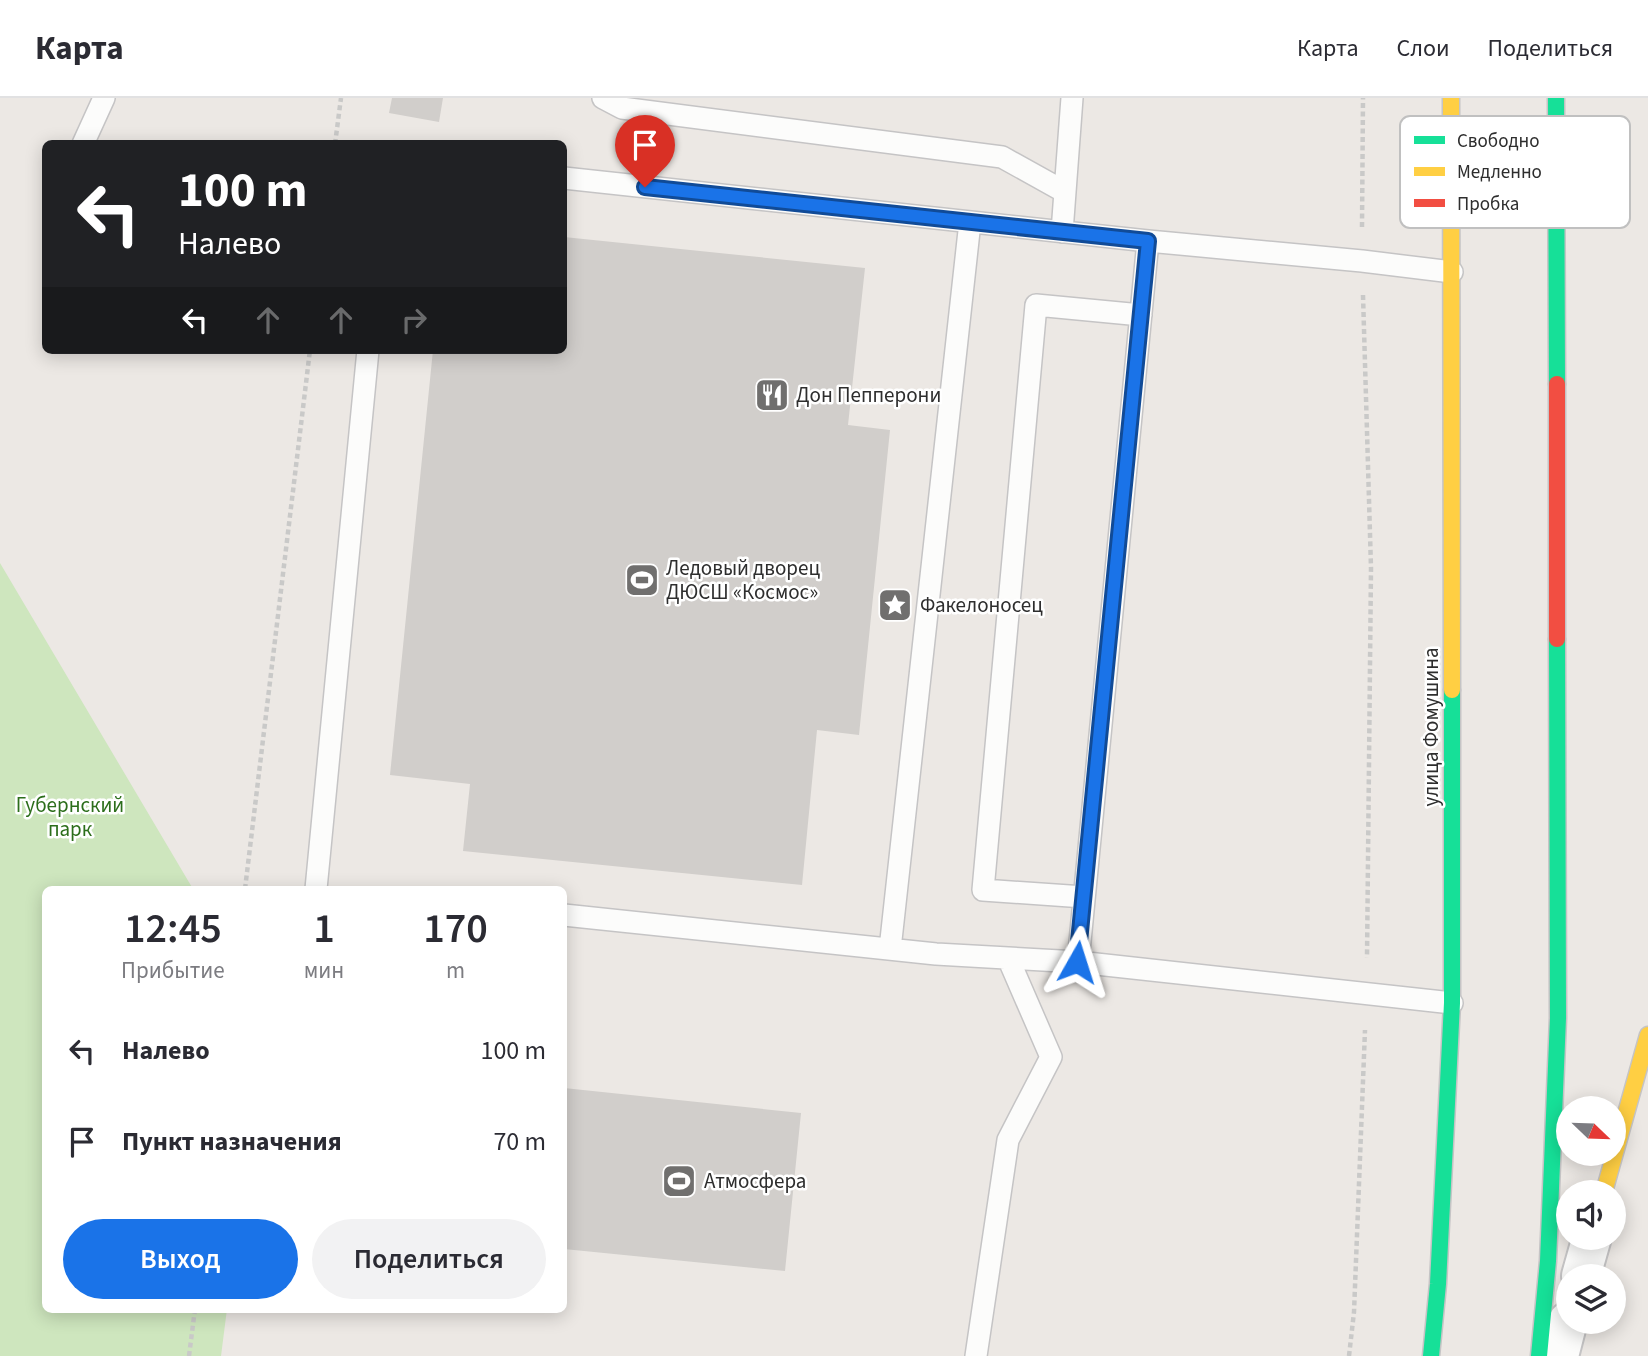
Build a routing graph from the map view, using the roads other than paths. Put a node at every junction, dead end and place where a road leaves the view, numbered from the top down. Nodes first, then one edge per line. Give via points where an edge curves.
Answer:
1 (104, 98) edge
2 (603, 98) edge
3 (1072, 98) edge
4 (1451, 98) edge
5 (1556, 98) edge
6 (1451, 116) edge
7 (1556, 116) edge
8 (85, 140) edge
9 (567, 178) edge
10 (1065, 192) junction
11 (970, 222) junction
12 (1452, 228) edge
13 (1556, 228) edge
14 (1062, 232) junction
15 (1148, 241) junction
16 (1452, 272) junction
17 (1141, 315) junction
18 (368, 354) edge
19 (316, 886) edge
20 (1084, 897) junction
21 (567, 915) edge
22 (890, 949) junction
23 (1008, 958) junction
24 (1077, 962) junction
25 (1452, 1003) junction
26 (1648, 1035) edge
27 (1607, 1180) edge
28 (1565, 1334) edge
29 (976, 1356) edge
30 (1431, 1356) edge
31 (1539, 1356) edge
32 (1559, 1356) edge

1 - 8 lane
2 - 10 lane via 622,108 1002,158
3 - 10 lane
4 - 6 main road, улица Фомушина
5 - 7 main road
9 - 11 lane
10 - 14 lane
11 - 14 lane
11 - 22 lane
12 - 16 main road, улица Фомушина
13 - 31 main road via 1558,1018 1548,1261
14 - 15 lane
15 - 16 lane
15 - 17 lane
16 - 25 main road, улица Фомушина
17 - 20 lane
17 - 20 lane via 1036,305 983,890
18 - 19 lane
20 - 24 lane
21 - 22 lane
22 - 23 lane
23 - 24 lane
23 - 29 lane via 1051,1057 1008,1140
24 - 25 lane
25 - 30 main road, улица Фомушина
26 - 27 main road
28 - 32 street

